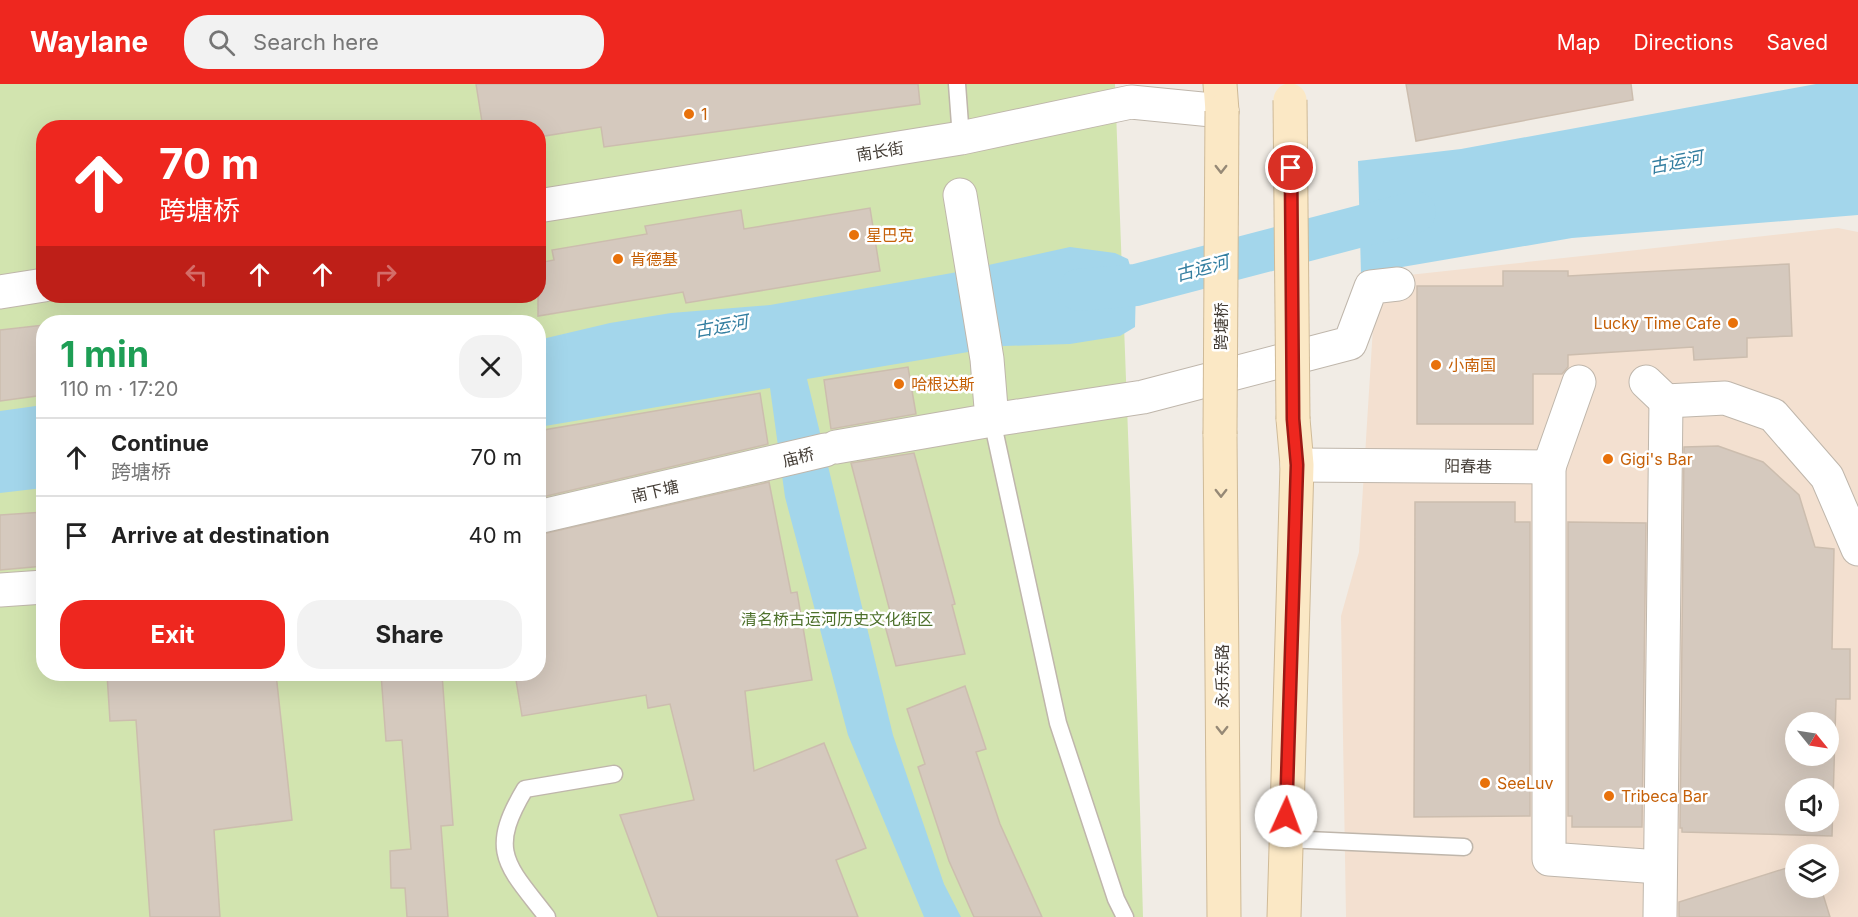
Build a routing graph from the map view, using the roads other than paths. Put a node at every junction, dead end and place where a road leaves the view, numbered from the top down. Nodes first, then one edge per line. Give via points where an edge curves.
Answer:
1 (957, 84) edge
2 (1289, 92) edge
3 (1221, 97) edge
4 (961, 138) junction
5 (960, 195) dead end
6 (546, 205) edge
7 (1398, 284) dead end
8 (36, 286) edge
9 (0, 292) edge
10 (1580, 382) dead end
11 (992, 420) junction
12 (1220, 434) joint
13 (771, 463) joint
14 (1297, 465) junction
15 (1549, 467) junction
16 (546, 515) edge
17 (1858, 549) edge
18 (36, 588) edge
19 (0, 590) edge
20 (614, 774) dead end
21 (1285, 839) junction
22 (1464, 847) dead end
23 (1659, 867) junction
24 (547, 917) edge
25 (1125, 917) edge
26 (1224, 917) edge
27 (1284, 917) edge
28 (1660, 917) edge

1 - 4 lane
2 - 14 main road, bridge via 1293,419
3 - 4 street, 南长街 via 1131,102
3 -> 12 main road, 跨塘桥, bridge
4 - 6 street, 南长街
5 - 11 street via 987,359
7 - 11 street via 1371,287 1350,343 1143,397
8 - 9 street
10 - 15 street
11 - 13 street, 庙桥 via 831,448
11 - 25 lane via 1058,723
12 -> 26 main road, 永乐东路
13 - 16 street, 南下塘
14 - 15 street, 阳春巷
14 - 21 main road
15 - 23 street via 1549,859
17 - 23 street via 1827,477 1773,415 1725,398 1656,392
18 - 19 street
20 - 24 lane via 525,789 509,815 503,850 513,872
21 - 22 lane
21 - 27 main road
23 - 28 street

